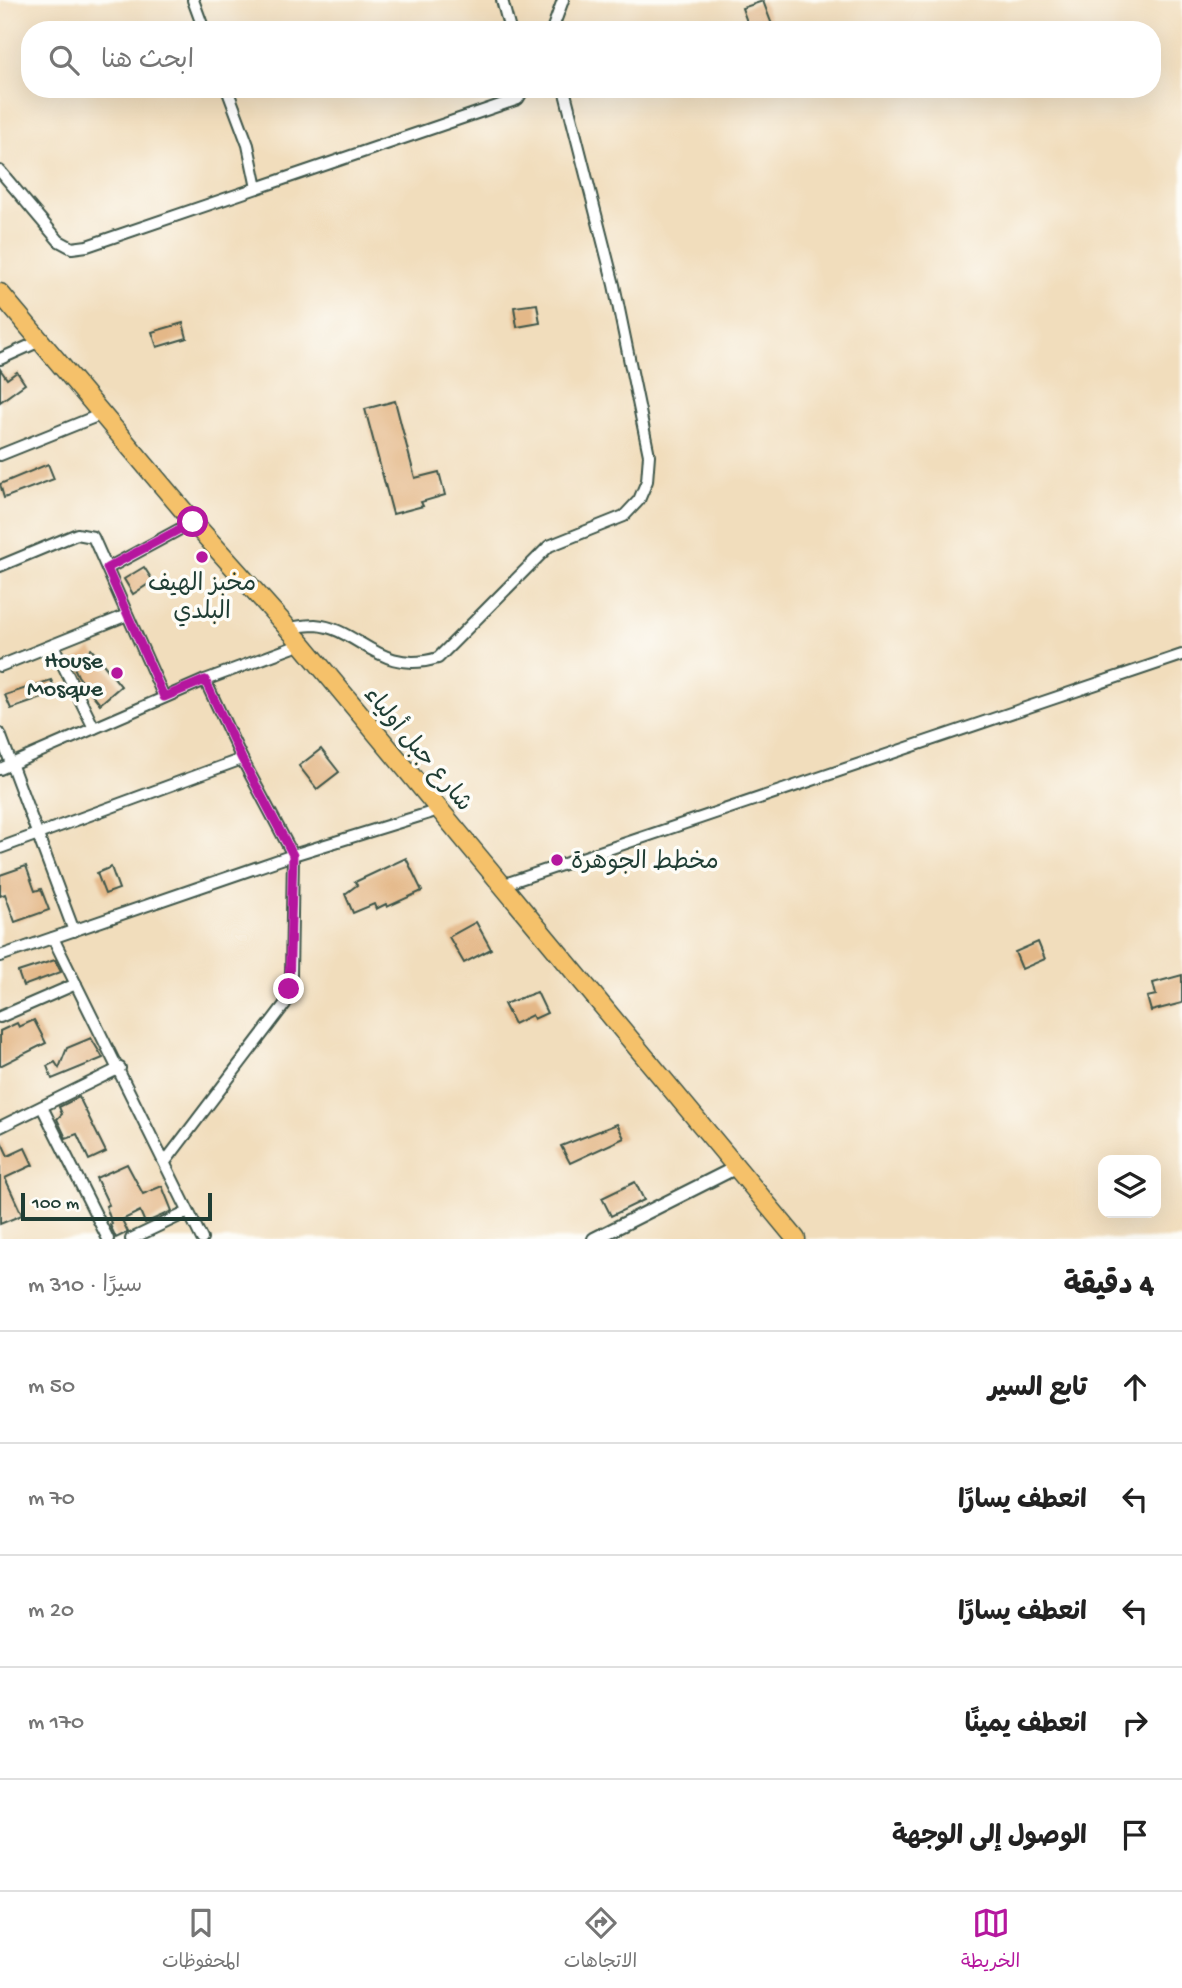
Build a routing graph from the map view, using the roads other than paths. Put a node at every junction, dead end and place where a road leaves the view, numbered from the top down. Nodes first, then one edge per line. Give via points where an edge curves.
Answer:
1 (193, 0) edge
2 (502, 0) edge
3 (563, 0) edge
4 (201, 21) edge
5 (508, 21) edge
6 (555, 21) edge
7 (230, 98) edge
8 (519, 98) edge
9 (566, 98) edge
10 (0, 170) edge
11 (257, 188) junction
12 (0, 293) edge
13 (40, 341) junction
14 (0, 359) edge
15 (102, 414) junction
16 (0, 455) edge
17 (193, 522) junction
18 (0, 566) edge
19 (107, 568) junction
20 (127, 615) junction
21 (288, 628) junction
22 (302, 644) junction
23 (53, 645) junction
24 (1182, 655) edge
25 (0, 666) edge
26 (205, 680) junction
27 (164, 697) junction
28 (94, 728) junction
29 (0, 734) edge
30 (242, 759) junction
31 (12, 764) junction
32 (0, 769) edge
33 (439, 810) junction
34 (37, 835) junction
35 (0, 848) edge
36 (293, 855) junction
37 (502, 885) junction
38 (74, 930) junction
39 (53, 938) junction
40 (0, 956) edge
41 (76, 984) junction
42 (0, 1017) edge
43 (120, 1068) junction
44 (42, 1107) junction
45 (0, 1126) edge
46 (164, 1162) junction
47 (735, 1168) junction
48 (188, 1213) junction
49 (108, 1239) edge
50 (131, 1239) edge
51 (202, 1239) edge
52 (594, 1239) edge
53 (796, 1239) edge

1 - 4 street
2 - 5 street
3 - 6 street
7 - 11 street via 248,145
8 - 11 street
9 - 21 street via 614,285 644,429 650,468 639,500 607,525 549,546 438,658 408,662 368,651 339,632 316,625
10 - 11 street via 59,241 72,248
12 - 13 highway, شارع جبل أولياء
13 - 14 street
13 - 15 highway, شارع جبل أولياء
15 - 16 street
15 - 17 highway, شارع جبل أولياء
17 - 19 street
17 - 21 highway, شارع جبل أولياء
18 - 19 street via 86,534 93,537
19 - 20 street
20 - 23 street
20 - 27 street
21 - 22 highway, شارع جبل أولياء
22 - 26 street
22 - 33 highway, شارع جبل أولياء
23 - 25 street
23 - 28 street
24 - 37 street
26 - 27 street
26 - 30 street
27 - 28 street
28 - 31 street
29 - 31 street
30 - 34 street
30 - 36 street
31 - 32 street
31 - 34 street
33 - 36 street
33 - 37 highway, شارع جبل أولياء
34 - 35 street
34 - 38 street
36 - 38 street
36 - 46 street via 291,975 285,1004
37 - 47 highway, شارع جبل أولياء
38 - 39 street
39 - 40 street
39 - 41 street
41 - 42 street
41 - 43 street
43 - 44 street
43 - 46 street
44 - 45 street
44 - 49 street
46 - 48 street
47 - 52 street
47 - 53 highway, شارع جبل أولياء
48 - 50 street
48 - 51 street

